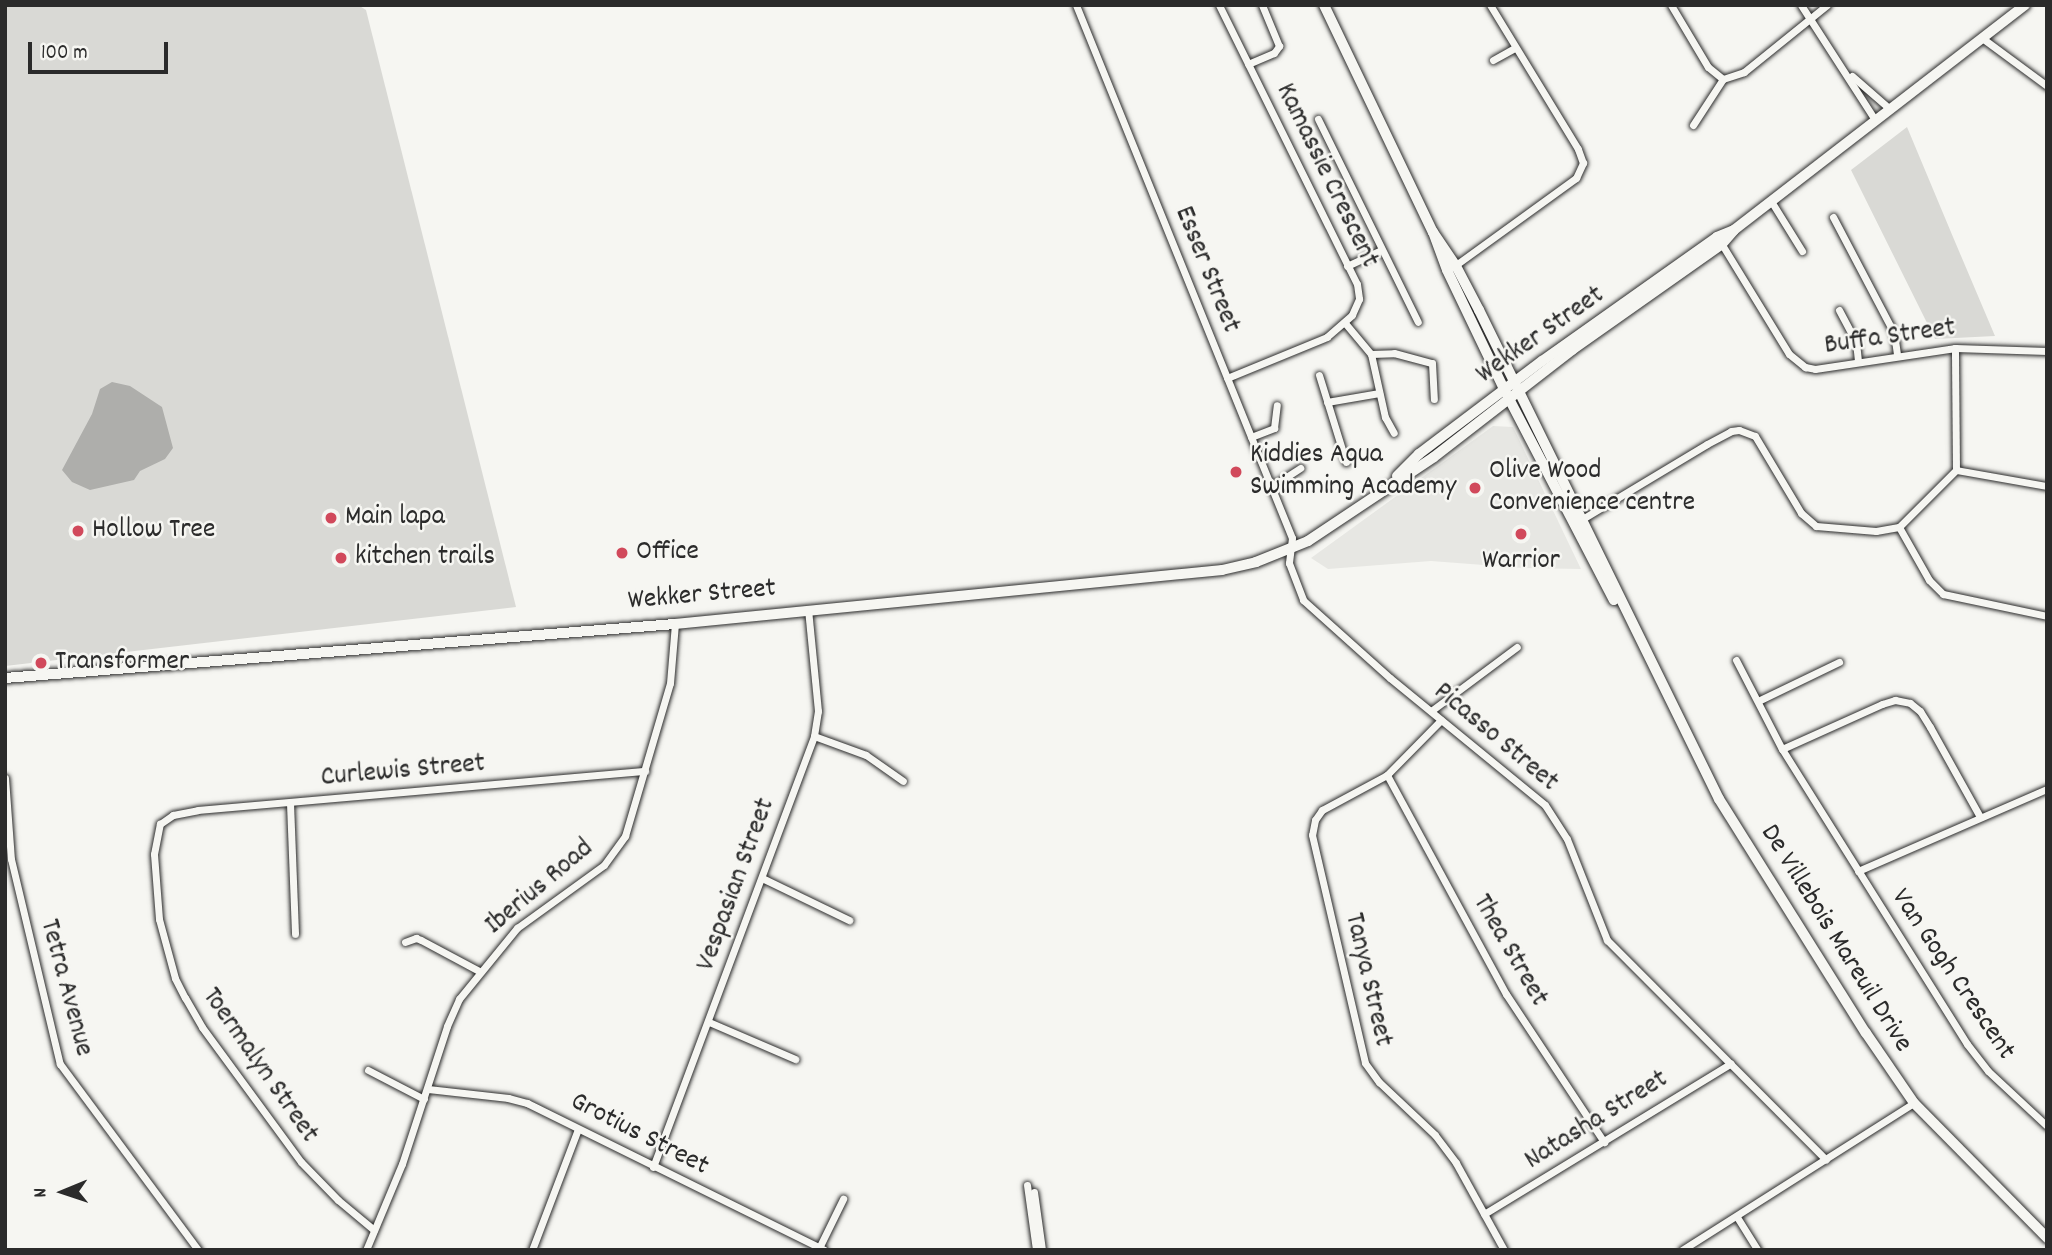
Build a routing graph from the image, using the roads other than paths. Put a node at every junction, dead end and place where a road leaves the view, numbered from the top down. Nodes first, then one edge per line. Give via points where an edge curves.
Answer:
1 (1076, 5) edge
2 (1219, 5) edge
3 (1262, 5) edge
4 (1324, 5) edge
5 (1490, 5) edge
6 (1671, 5) edge
7 (1801, 5) edge
8 (1827, 5) edge
9 (2025, 5) edge
10 (1810, 19) junction
11 (1982, 38) junction
12 (1515, 48) junction
13 (1493, 60) dead end
14 (1248, 64) junction
15 (1842, 66) junction
16 (1723, 79) junction
17 (2047, 86) edge
18 (1890, 109) junction
19 (1318, 119) dead end
20 (1875, 120) junction
21 (1693, 125) dead end
22 (1771, 201) junction
23 (1833, 217) dead end
24 (1720, 241) junction
25 (1382, 250) junction
26 (1802, 251) dead end
27 (1347, 266) junction
28 (1452, 268) junction
29 (1839, 310) dead end
30 (1418, 322) dead end
31 (1345, 323) junction
32 (1955, 348) junction
33 (2047, 351) edge
34 (1371, 354) junction
35 (1897, 355) junction
36 (1858, 362) junction
37 (1319, 375) dead end
38 (1227, 377) junction
39 (1511, 391) junction
40 (1379, 393) junction
41 (1434, 399) dead end
42 (1327, 402) junction
43 (1277, 405) dead end
44 (1394, 433) dead end
45 (1251, 437) junction
46 (1346, 462) dead end
47 (1300, 468) dead end
48 (1956, 470) junction
49 (2047, 486) edge
50 (1271, 487) junction
51 (1578, 522) junction
52 (1899, 527) junction
53 (1289, 550) junction
54 (808, 609) junction
55 (2047, 616) edge
56 (675, 624) junction
57 (1517, 647) dead end
58 (1737, 660) dead end
59 (1839, 662) dead end
60 (5, 678) edge
61 (1758, 701) junction
62 (1431, 710) junction
63 (1441, 720) junction
64 (814, 736) junction
65 (1782, 749) junction
66 (645, 771) junction
67 (1387, 775) junction
68 (5, 778) edge
69 (903, 781) dead end
70 (2046, 790) edge
71 (290, 803) junction
72 (1980, 817) junction
73 (166, 818) joint
74 (1858, 871) junction
75 (762, 878) junction
76 (849, 920) dead end
77 (295, 934) dead end
78 (405, 942) dead end
79 (479, 971) junction
80 (709, 1022) junction
81 (795, 1059) dead end
82 (1731, 1063) junction
83 (368, 1070) dead end
84 (428, 1089) junction
85 (424, 1099) junction
86 (1914, 1104) junction
87 (2047, 1126) edge
88 (579, 1129) junction
89 (1604, 1142) junction
90 (1826, 1160) junction
91 (653, 1167) junction
92 (1027, 1185) dead end
93 (1034, 1192) dead end
94 (843, 1199) dead end
95 (1484, 1214) junction
96 (1737, 1217) junction
97 (374, 1230) junction
98 (2047, 1238) edge
99 (821, 1249) edge
100 (198, 1250) edge
101 (366, 1250) edge
102 (532, 1250) edge
103 (1036, 1250) edge
104 (1042, 1250) edge
105 (1504, 1250) edge
106 (1682, 1250) edge
107 (1758, 1250) edge

1 - 38 street, Esser Street
2 - 14 street, Kamassie Crescent
3 - 14 street via 1279,46 1274,53
4 - 28 street, De Villebois Mareuil Drive
5 - 12 street
6 - 16 street via 1708,67
7 - 10 street
8 - 10 street
9 - 11 street, Wekker Street
10 - 15 street
10 - 16 street via 1739,76
11 - 17 street
11 - 18 street, Wekker Street
12 - 13 street
12 - 28 street via 1582,156 1581,172
14 - 27 street, Kamassie Crescent
15 - 18 street
15 - 20 street
16 - 21 street
18 - 20 street, Wekker Street
19 - 25 street
20 - 22 street, Wekker Street
22 - 24 street, Wekker Street
22 - 26 street
23 - 35 street via 1895,333
24 - 36 street, Buffa Street via 1793,358 1815,369
24 - 39 street, Wekker Street
25 - 27 street
25 - 30 street
27 - 31 street, Kamassie Crescent via 1359,299
28 - 39 street, De Villebois Mareuil Drive
29 - 36 street via 1856,342
31 - 34 street
31 - 38 street via 1327,337
32 - 33 street, Buffa Street
32 - 35 street, Buffa Street
32 - 48 street
34 - 40 street
34 - 41 street via 1394,353 1432,363
35 - 36 street, Buffa Street
37 - 42 street
38 - 45 street, Esser Street
39 - 51 street, De Villebois Mareuil Drive
39 - 53 street, Wekker Street via 1434,457
40 - 42 street
40 - 44 street
42 - 46 street
43 - 45 street via 1274,428
45 - 50 street, Esser Street
47 - 50 street
48 - 49 street
48 - 52 street
50 - 53 street, Esser Street via 1292,538
51 - 52 street via 1707,443 1740,430 1755,436 1801,513 1816,526 1876,531
51 - 86 street, De Villebois Mareuil Drive via 1719,799
52 - 55 street via 1929,580 1943,594
53 - 54 street, Wekker Street via 1222,570
53 - 62 street, Picasso Street via 1296,586 1308,608
54 - 56 street, Wekker Street
54 - 64 street, Vespasian Street via 818,711
56 - 60 street, Wekker Street
56 - 66 street, Iberius Road via 670,683
57 - 62 street
58 - 61 street, Van Gogh Crescent
59 - 61 street
61 - 65 street, Van Gogh Crescent
62 - 63 street, Picasso Street
63 - 67 street
63 - 82 street, Picasso Street via 1552,813 1607,940
64 - 69 street via 866,755
64 - 75 street, Vespasian Street
65 - 72 street via 1881,704 1895,700 1910,703 1930,727
65 - 74 street, Van Gogh Crescent
66 - 71 street, Curlewis Street
66 - 79 street, Iberius Road via 615,853 517,928
67 - 89 street, Thea Street via 1507,994
67 - 95 street, Tanya Street via 1322,810 1312,825 1314,842 1365,1063 1435,1135
68 - 100 street, Tetra Avenue via 11,859 60,1063
70 - 72 street
71 - 73 street, Curlewis Street via 178,813
71 - 77 street
72 - 74 street
73 - 97 street, Toermalyn Street via 155,839 159,919 185,998 301,1162
74 - 87 street, Van Gogh Crescent via 1967,1044 1988,1071
75 - 76 street
75 - 80 street, Vespasian Street
78 - 79 street via 416,938
79 - 84 street, Iberius Road via 452,1012
80 - 81 street
80 - 91 street, Vespasian Street
82 - 89 street, Natasha Street
82 - 90 street, Picasso Street
83 - 85 street
84 - 85 street, Iberius Road
84 - 88 street, Grotius Street via 519,1100
85 - 97 street, Iberius Road
86 - 90 street
86 - 98 street, De Villebois Mareuil Drive
88 - 91 street, Grotius Street
88 - 102 street
89 - 95 street, Natasha Street
90 - 96 street
91 - 99 street, Grotius Street
92 - 103 street
93 - 104 street
94 - 99 street
95 - 105 street, Tanya Street
96 - 106 street
96 - 107 street
97 - 101 street, Iberius Road

